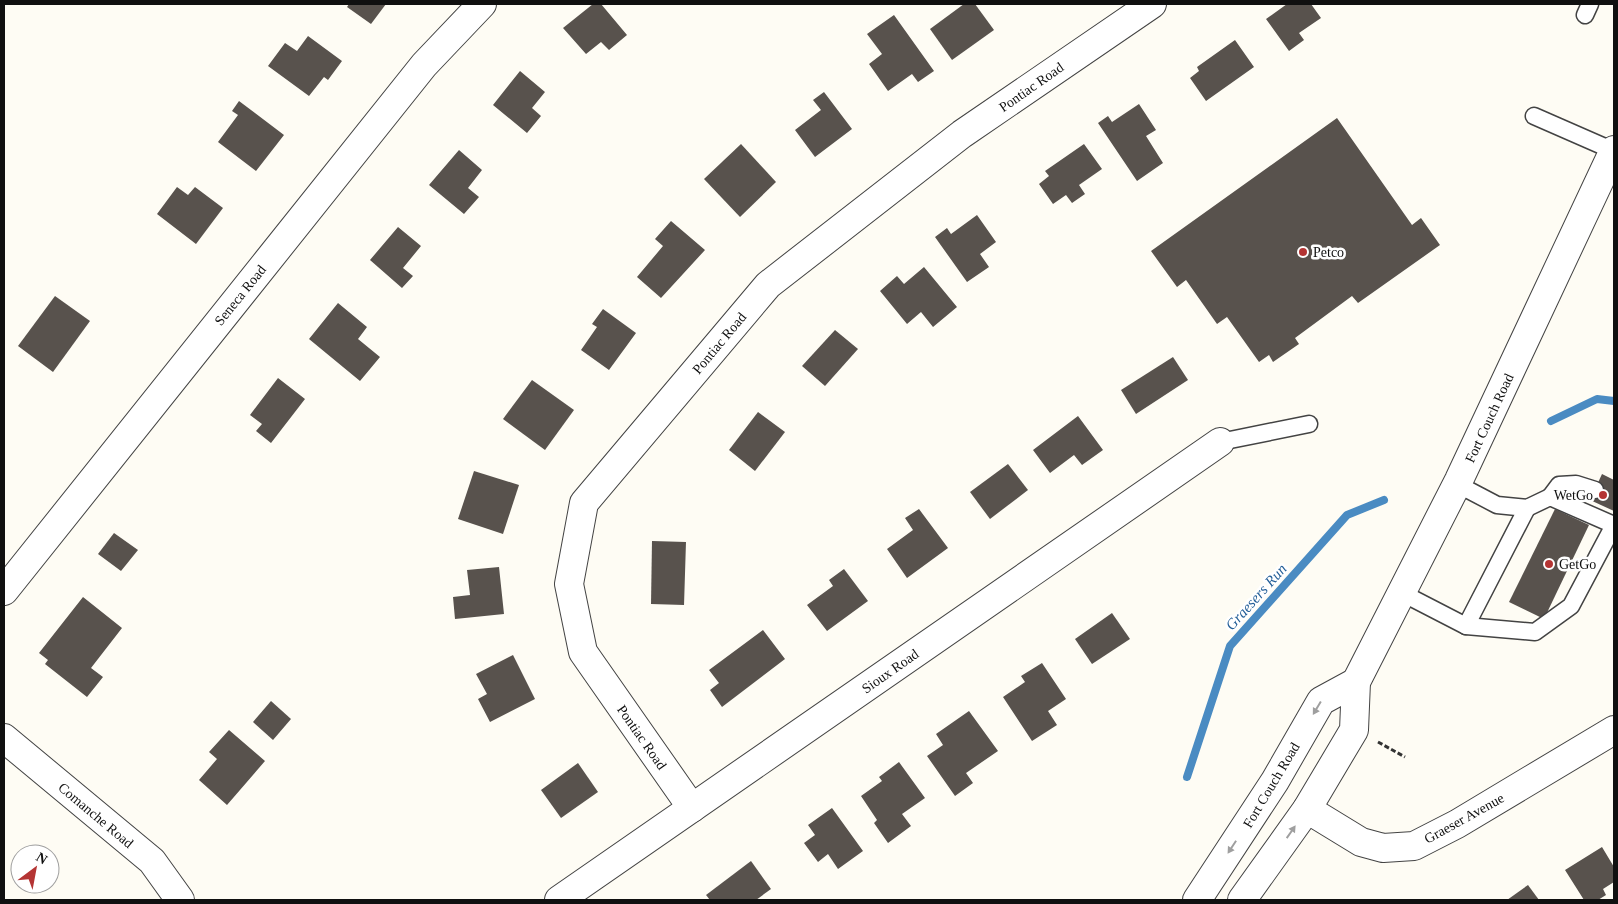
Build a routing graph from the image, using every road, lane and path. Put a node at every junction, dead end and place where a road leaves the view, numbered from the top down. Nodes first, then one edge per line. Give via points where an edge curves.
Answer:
1 (482, 4) edge
2 (1152, 4) edge
3 (1534, 116) dead end
4 (1612, 162) edge
5 (1309, 424) dead end
6 (1220, 442) joint
7 (1457, 484) junction
8 (1595, 490) dead end
9 (1550, 497) junction
10 (1527, 508) junction
11 (1607, 552) edge
12 (4, 591) edge
13 (1402, 593) junction
14 (1466, 626) junction
15 (1356, 682) junction
16 (1614, 730) edge
17 (4, 738) edge
18 (1378, 742) dead end
19 (1405, 757) dead end
20 (692, 808) junction
21 (1306, 809) junction
22 (180, 900) edge
23 (559, 900) edge
24 (1197, 900) edge
25 (1242, 900) edge

1 - 12 street, Seneca Road via 424,64
2 - 20 street, Pontiac Road via 962,134 768,285 584,503 569,584 583,652
3 - 4 lane
4 - 7 street, Fort Couch Road
5 - 6 lane
6 - 20 street, Sioux Road
7 - 10 lane via 1497,505
7 - 13 street, Fort Couch Road
8 - 9 lane via 1576,484 1559,485
9 - 10 lane
9 - 11 lane via 1614,525
10 - 14 lane
11 - 14 lane via 1571,606 1535,632
13 - 14 lane
13 - 15 street, Fort Couch Road
15 - 21 street, Fort Couch Road via 1354,730
15 -> 24 street, Fort Couch Road via 1321,701
16 - 21 street, Graeser Avenue via 1457,824 1414,846 1383,848 1361,842
17 - 22 street, Comanche Road via 152,861
18 - 19 path
20 - 23 street, Sioux Road
25 -> 21 street, Fort Couch Road

